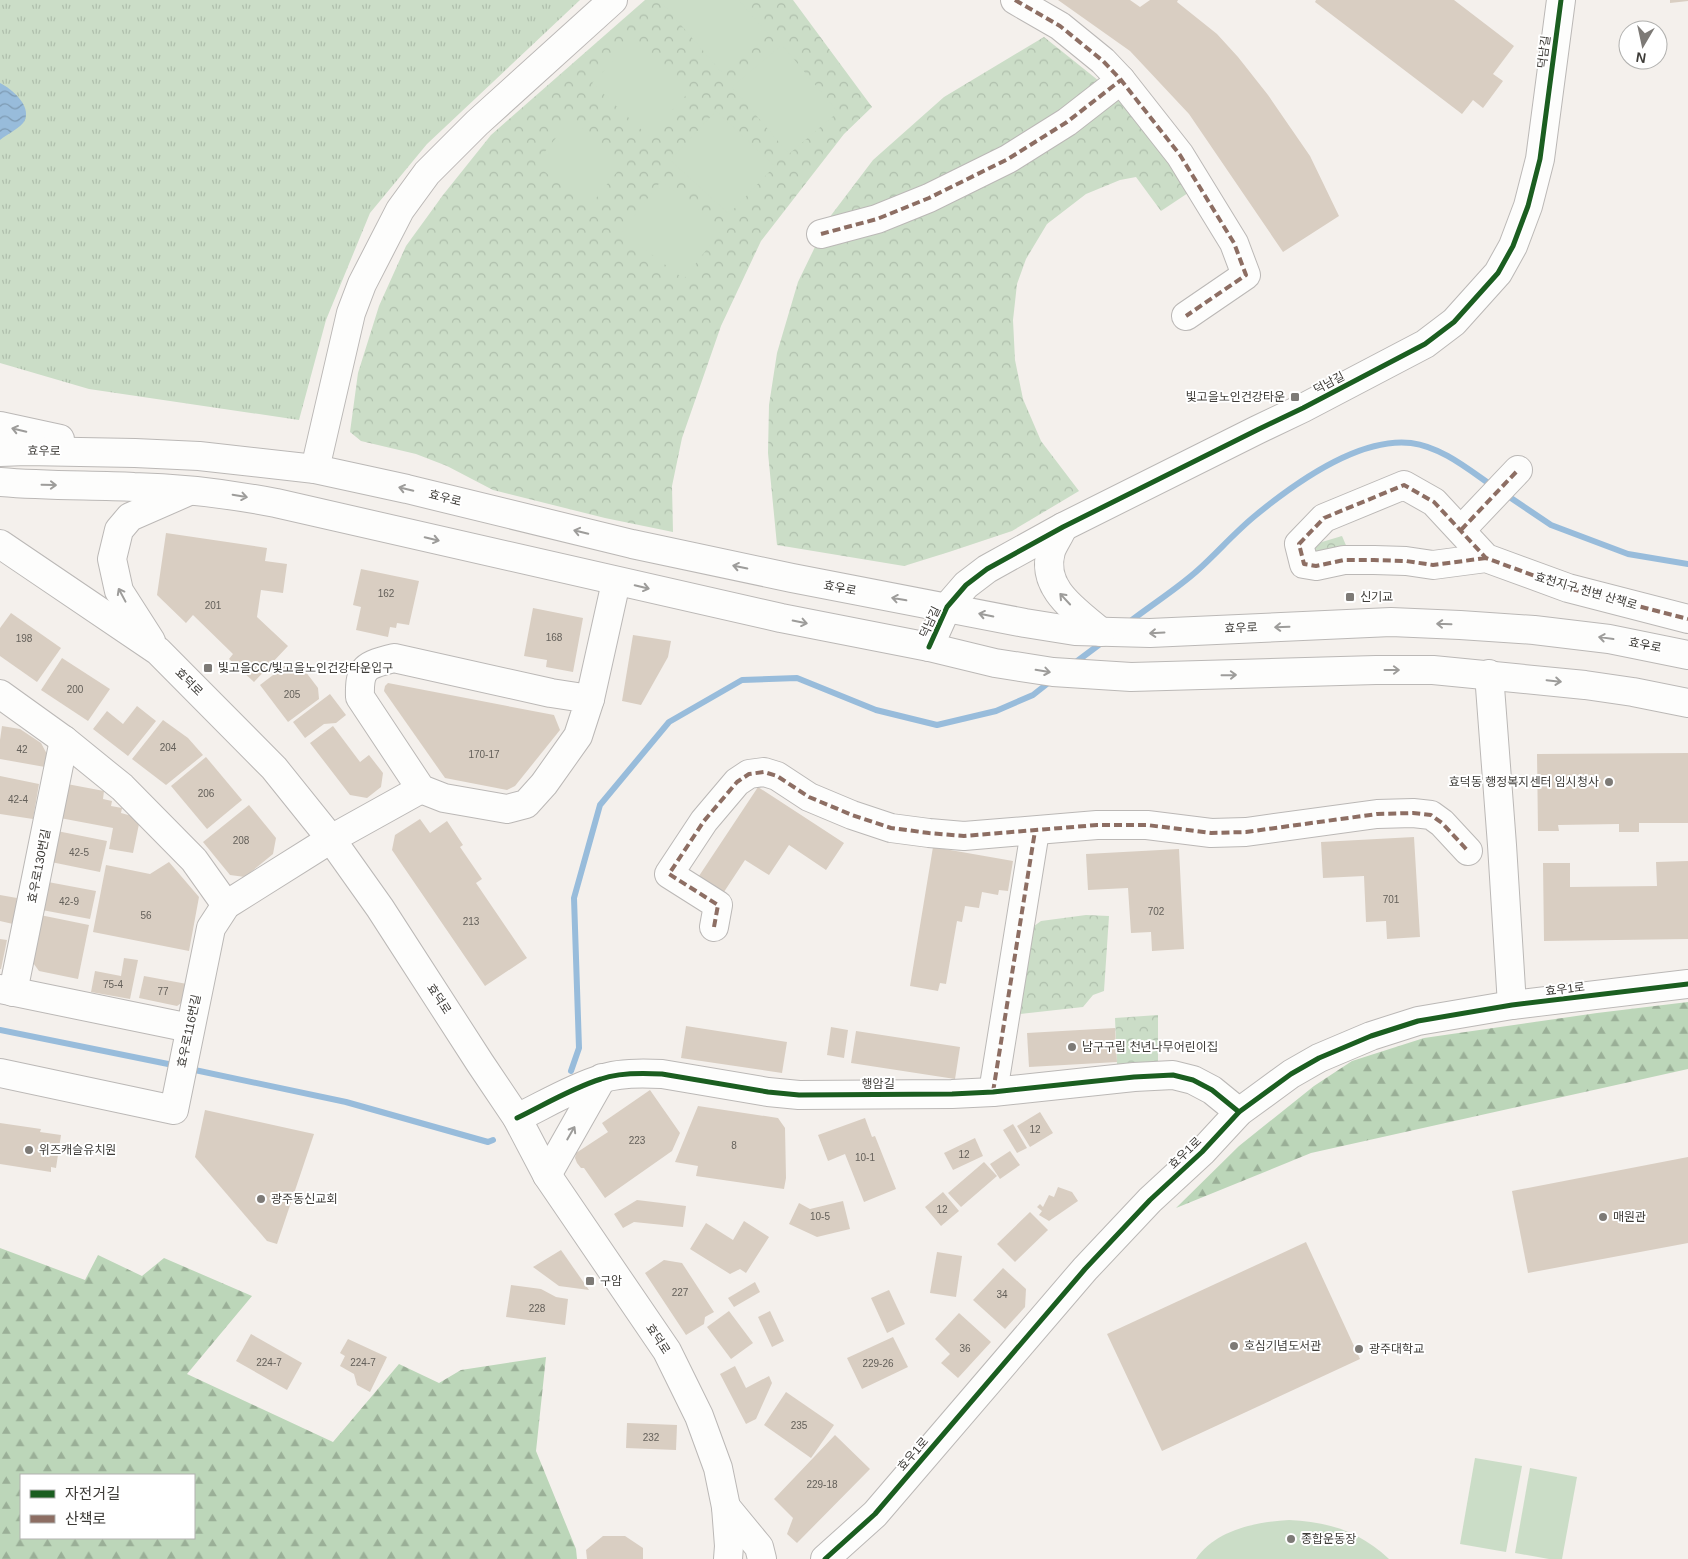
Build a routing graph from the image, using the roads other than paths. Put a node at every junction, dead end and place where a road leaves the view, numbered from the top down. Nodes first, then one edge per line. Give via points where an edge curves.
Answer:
1 (613, 0) edge
2 (1016, 0) edge
3 (1561, 0) edge
4 (1121, 80) junction
5 (821, 234) dead end
6 (1186, 316) dead end
7 (0, 426) edge
8 (0, 452) edge
9 (118, 452) junction
10 (315, 469) junction
11 (1513, 475) dead end
12 (0, 482) edge
13 (191, 491) junction
14 (1064, 527) junction
15 (1461, 530) junction
16 (0, 544) edge
17 (0, 556) edge
18 (1486, 558) junction
19 (616, 582) junction
20 (62, 588) junction
21 (947, 607) junction
22 (1688, 619) edge
23 (1101, 632) junction
24 (929, 647) junction
25 (158, 651) junction
26 (1688, 654) edge
27 (1489, 674) junction
28 (0, 694) edge
29 (590, 699) junction
30 (1688, 704) edge
31 (64, 740) junction
32 (421, 789) junction
33 (1035, 832) junction
34 (331, 839) junction
35 (1468, 852) dead end
36 (226, 905) junction
37 (714, 927) dead end
38 (1688, 984) edge
39 (7, 991) edge
40 (1512, 1005) junction
41 (188, 1036) junction
42 (0, 1073) edge
43 (602, 1078) junction
44 (993, 1092) junction
45 (1239, 1112) junction
46 (517, 1118) junction
47 (547, 1175) junction
48 (726, 1507) junction
49 (728, 1559) edge
50 (762, 1559) edge
51 (825, 1559) edge

1 - 10 street via 477,123 427,173 400,210 362,284 351,313
2 - 4 street via 1060,26
3 - 14 street, 덕남길 via 1537,178 1514,246 1498,273 1474,301 1454,322 1425,344
4 - 5 street via 1067,122 1008,159 885,216
4 - 6 street via 1180,155 1234,243 1246,275
9 -> 7 street
8 - 9 street, 효우로
9 - 10 street, 효우로 via 208,457
21 -> 10 street, 효우로 via 632,544
11 - 15 street
12 -> 13 street
13 -> 19 street via 276,503
25 -> 13 street via 119,591 112,559 119,530 130,517
14 - 21 street, 덕남길 via 987,569 966,585
23 -> 14 street via 1054,587 1051,552
15 - 18 street, 효천지구 천변 산책로
15 - 18 street, 효천지구 천변 산책로 via 1434,502 1404,486 1324,518 1299,544 1304,564 1316,566 1344,560 1433,564
16 - 20 street, 효덕로
17 - 20 street
18 - 22 street, 효천지구 천변 산책로 via 1568,588
19 -> 24 street
19 - 29 street
20 - 25 street, 효덕로
23 -> 21 street, 효우로 via 1025,623
21 - 24 street, 덕남길
26 -> 23 street, 효우로 via 1609,639 1460,624 1391,622 1150,633
24 -> 27 street via 995,663 1054,672 1131,677 1376,670
25 - 34 street, 효덕로 via 274,768
27 -> 30 street via 1634,692
27 - 40 street
28 - 31 street
29 - 32 street via 578,736 526,804 507,809 444,798
29 - 32 street via 394,658 372,663 360,679 360,697
31 - 36 street via 122,787 194,860
31 - 39 street, 효우로130번길
32 - 34 street, 효우로116번길
33 - 35 street via 1098,825 1147,825 1211,833 1246,832 1377,814 1413,813 1430,816 1442,823
33 - 37 street via 964,836 891,828 809,797 777,776 764,772 749,774 737,782 708,815 669,874 718,905
33 - 44 street
34 - 36 street, 효우로116번길
34 - 46 street, 효덕로
36 - 41 street, 효우로116번길 via 211,928
38 - 40 street, 효우1로
39 - 41 street, 효우로130번길
40 - 45 street, 효우1로 via 1418,1021 1371,1036 1291,1074
41 - 42 street, 효우로116번길 via 174,1110
43 - 44 street, 행암길 via 662,1074 799,1095
43 - 46 street, 행암길
47 -> 43 street
44 - 45 street, 행암길 via 1173,1075 1193,1080 1212,1090
45 - 51 street, 효우1로 via 1085,1269 875,1514
46 - 47 street, 효덕로
47 - 48 street, 효덕로 via 667,1351 702,1425 718,1468
48 - 49 street, 효덕로
48 - 50 street via 759,1547

